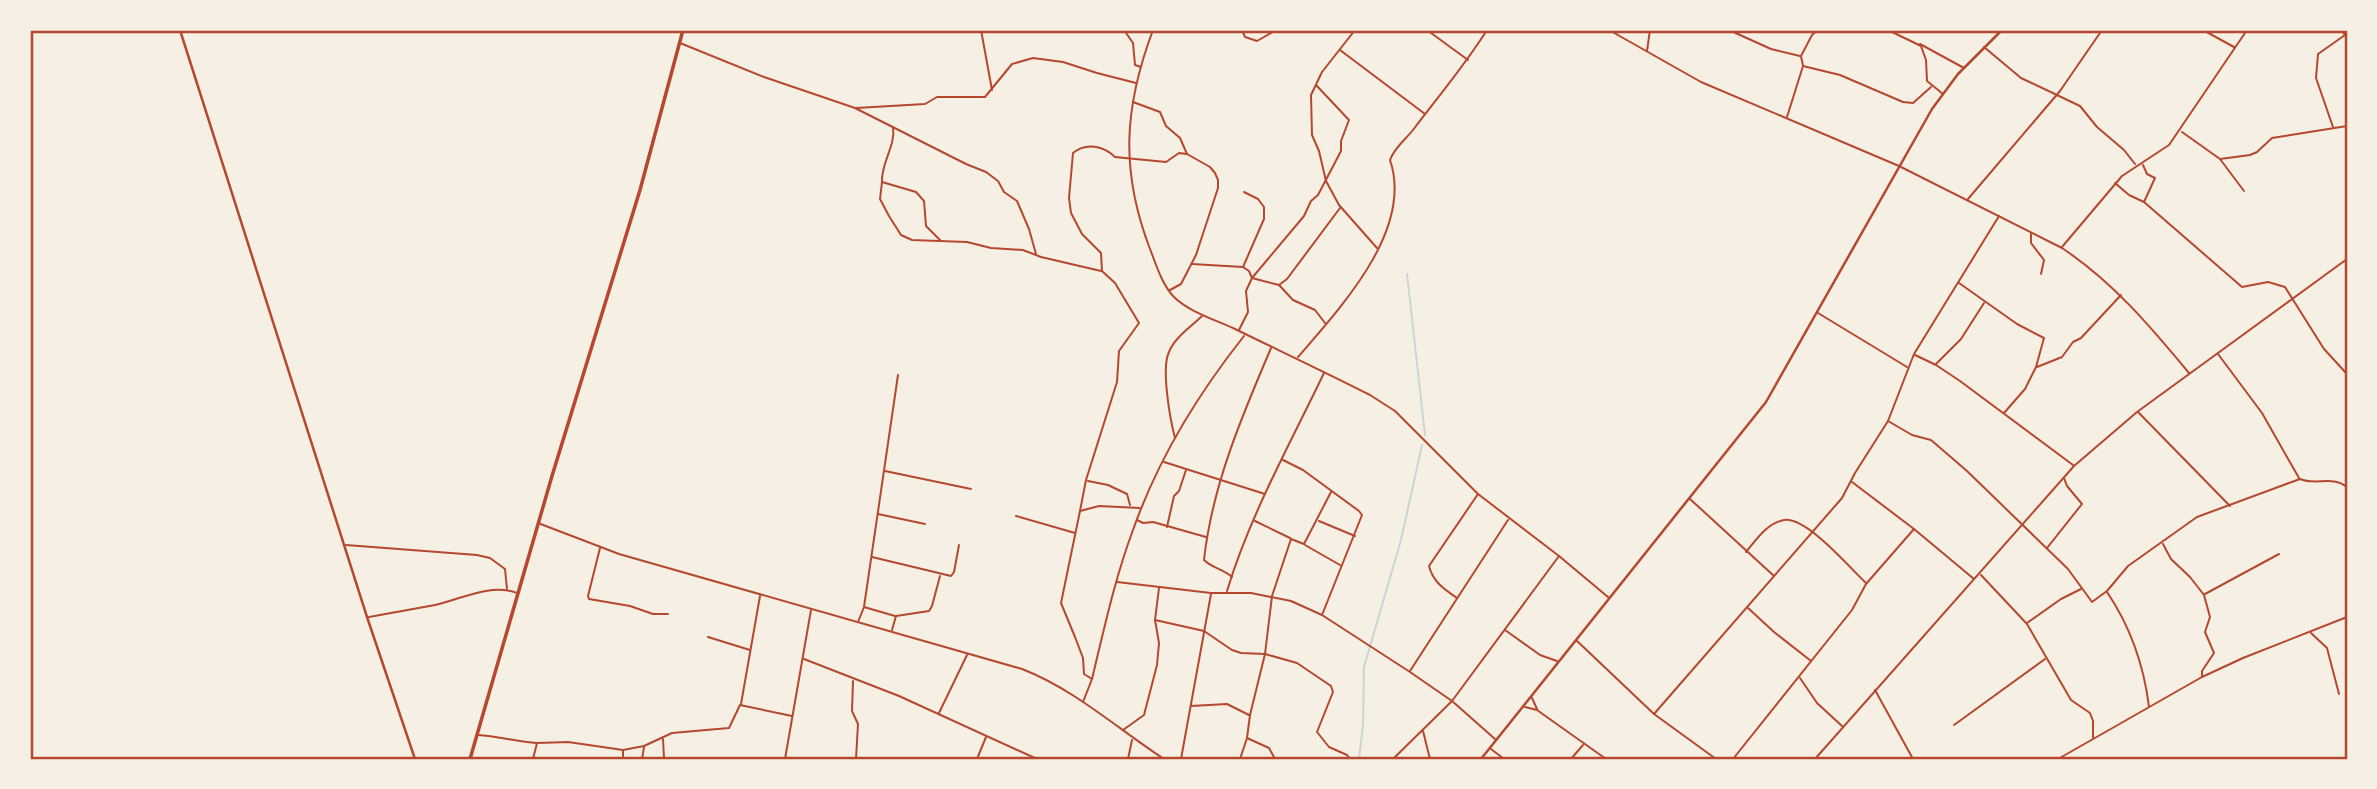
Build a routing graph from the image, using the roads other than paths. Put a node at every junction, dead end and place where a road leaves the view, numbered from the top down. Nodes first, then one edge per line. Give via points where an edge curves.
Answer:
1 (180, 30) edge
2 (683, 30) edge
3 (981, 30) edge
4 (1124, 30) edge
5 (1153, 30) edge
6 (1242, 30) edge
7 (1276, 30) edge
8 (1355, 30) edge
9 (1427, 30) edge
10 (1487, 30) edge
11 (1609, 30) edge
12 (1650, 30) edge
13 (1729, 30) edge
14 (1818, 30) edge
15 (1888, 30) edge
16 (2002, 30) edge
17 (2102, 30) edge
18 (2203, 30) edge
19 (2247, 30) edge
20 (2341, 30) edge
21 (2346, 36) edge
22 (1916, 42) junction
23 (679, 43) junction
24 (1984, 47) junction
25 (2235, 47) junction
26 (1339, 50) junction
27 (1646, 52) junction
28 (1801, 56) junction
29 (1468, 60) junction
30 (1803, 66) junction
31 (1140, 67) junction
32 (1964, 68) junction
33 (1137, 83) junction
34 (1315, 85) junction
35 (1931, 87) junction
36 (992, 90) junction
37 (1943, 94) junction
38 (2057, 96) junction
39 (1133, 103) junction
40 (855, 108) junction
41 (1425, 114) junction
42 (1787, 118) junction
43 (893, 126) junction
44 (2347, 126) edge
45 (2333, 128) junction
46 (2181, 131) junction
47 (1187, 154) junction
48 (2220, 159) junction
49 (1129, 160) junction
50 (2143, 164) junction
51 (2137, 165) junction
52 (1899, 166) junction
53 (881, 181) junction
54 (1326, 181) junction
55 (2115, 183) junction
56 (2244, 191) dead end
57 (1244, 192) dead end
58 (1968, 200) junction
59 (2144, 202) junction
60 (1340, 207) junction
61 (1999, 215) junction
62 (2032, 232) junction
63 (941, 241) junction
64 (1377, 248) junction
65 (2062, 248) junction
66 (1035, 254) junction
67 (2347, 259) edge
68 (1191, 264) junction
69 (1243, 267) junction
70 (1102, 271) junction
71 (2040, 274) dead end
72 (1252, 278) junction
73 (1958, 282) junction
74 (1279, 285) junction
75 (1169, 291) junction
76 (2121, 295) junction
77 (2292, 299) junction
78 (1984, 302) junction
79 (1818, 313) junction
80 (1204, 314) junction
81 (1325, 324) junction
82 (1239, 331) junction
83 (1246, 335) junction
84 (1271, 347) junction
85 (1914, 354) junction
86 (2218, 354) junction
87 (1297, 359) junction
88 (1936, 365) junction
89 (2036, 367) junction
90 (1908, 368) junction
91 (1324, 372) junction
92 (2189, 374) junction
93 (2347, 374) edge
94 (898, 375) dead end
95 (2137, 412) junction
96 (2003, 414) junction
97 (1888, 421) junction
98 (1175, 440) junction
99 (1282, 460) junction
100 (1163, 462) junction
101 (2074, 466) junction
102 (1187, 469) junction
103 (884, 471) junction
104 (2064, 478) junction
105 (1221, 479) junction
106 (2300, 479) junction
107 (1086, 480) junction
108 (1852, 481) junction
109 (2347, 486) edge
110 (971, 489) dead end
111 (1331, 492) junction
112 (1266, 494) junction
113 (1478, 494) junction
114 (1690, 499) junction
115 (1130, 506) junction
116 (2230, 506) junction
117 (1141, 508) junction
118 (1080, 511) junction
119 (877, 514) junction
120 (1016, 516) dead end
121 (1509, 519) junction
122 (1136, 520) junction
123 (1253, 520) junction
124 (1318, 520) junction
125 (538, 523) junction
126 (925, 524) dead end
127 (2022, 526) junction
128 (1167, 527) junction
129 (1914, 529) junction
130 (1076, 533) junction
131 (1814, 533) junction
132 (1355, 536) junction
133 (1207, 538) junction
134 (1291, 539) junction
135 (2163, 543) junction
136 (1304, 544) junction
137 (344, 545) junction
138 (959, 545) dead end
139 (601, 547) junction
140 (2047, 549) junction
141 (1746, 552) junction
142 (2279, 554) dead end
143 (1559, 556) junction
144 (871, 557) junction
145 (1341, 566) junction
146 (1979, 573) junction
147 (940, 575) junction
148 (1231, 577) junction
149 (1775, 577) junction
150 (1974, 579) junction
151 (1117, 582) junction
152 (1866, 584) junction
153 (1159, 587) junction
154 (507, 589) junction
155 (2081, 589) junction
156 (1227, 592) junction
157 (2107, 592) junction
158 (1211, 593) junction
159 (518, 594) junction
160 (2204, 594) junction
161 (760, 595) junction
162 (1272, 596) junction
163 (1609, 598) junction
164 (1458, 599) junction
165 (864, 607) junction
166 (1748, 608) junction
167 (811, 610) junction
168 (668, 614) dead end
169 (1322, 615) junction
170 (896, 616) junction
171 (367, 617) junction
172 (2347, 617) edge
173 (1155, 620) junction
174 (857, 623) junction
175 (2027, 624) junction
176 (1504, 630) junction
177 (1204, 631) junction
178 (892, 632) junction
179 (2310, 632) junction
180 (708, 637) dead end
181 (1576, 640) junction
182 (751, 650) junction
183 (968, 653) junction
184 (1265, 654) junction
185 (2046, 658) junction
186 (804, 659) junction
187 (1812, 661) junction
188 (1558, 662) junction
189 (1410, 672) junction
190 (1800, 677) junction
191 (2202, 677) junction
192 (1092, 679) junction
193 (853, 680) junction
194 (1875, 690) junction
195 (2339, 694) dead end
196 (1532, 696) junction
197 (1452, 701) junction
198 (1083, 703) junction
199 (740, 705) junction
200 (1190, 706) junction
201 (1522, 707) junction
202 (2149, 707) junction
203 (1537, 710) junction
204 (939, 714) junction
205 (1654, 714) junction
206 (1250, 715) junction
207 (792, 716) junction
208 (1954, 725) dead end
209 (1843, 727) junction
210 (1423, 730) junction
211 (1122, 731) junction
212 (477, 735) junction
213 (987, 735) junction
214 (663, 738) junction
215 (1247, 738) junction
216 (1133, 739) junction
217 (2093, 739) junction
218 (1496, 740) junction
219 (537, 743) junction
220 (1584, 744) junction
221 (644, 746) junction
222 (1490, 748) junction
223 (623, 750) junction
224 (415, 759) edge
225 (470, 759) edge
226 (533, 759) edge
227 (623, 759) edge
228 (642, 759) edge
229 (664, 759) edge
230 (785, 759) edge
231 (856, 759) edge
232 (977, 759) edge
233 (1037, 759) edge
234 (1128, 759) edge
235 (1164, 759) edge
236 (1181, 759) edge
237 (1240, 759) edge
238 (1275, 759) edge
239 (1350, 759) edge
240 (1393, 759) edge
241 (1430, 759) edge
242 (1481, 759) edge
243 (1504, 759) edge
244 (1571, 759) edge
245 (1606, 759) edge
246 (1716, 759) edge
247 (1733, 759) edge
248 (1815, 759) edge
249 (1913, 759) edge
250 (2058, 759) edge

1 - 137 street
2 - 23 highway
3 - 36 street
4 - 31 street via 1133,43 1135,65
5 - 31 street
6 - 7 street via 1245,37 1257,41
8 - 26 street
9 - 29 street
10 - 29 street
11 - 27 street
12 - 27 street
13 - 28 street via 1771,49
14 - 28 street
15 - 22 street
16 - 24 street
17 - 38 street
18 - 25 street
19 - 25 street
20 - 21 street
21 - 45 street via 2318,54 2316,78
22 - 32 street
22 - 35 street via 1923,50
23 - 40 street
23 - 125 highway via 636,202
24 - 32 street
24 - 38 street via 2021,78
25 - 46 street
26 - 34 street
26 - 41 street
27 - 42 street via 1701,82
28 - 30 street
29 - 41 street
30 - 35 street via 1840,75 1903,102 1913,103
30 - 42 street
31 - 33 street
32 - 37 street
33 - 36 street via 1034,58 1012,64
33 - 39 street
34 - 54 street via 1309,102 1312,135
34 - 54 street via 1349,120
35 - 37 street
36 - 40 street via 985,97 937,97 925,104
37 - 52 street
38 - 51 street via 2080,106
38 - 58 street
39 - 47 street via 1160,112
39 - 49 street
40 - 43 street
41 - 64 street via 1392,152 1391,218
42 - 52 street
43 - 53 street via 895,138
43 - 66 street via 998,181 1017,201
44 - 45 street
45 - 48 street via 2272,138 2250,155
46 - 48 street
46 - 50 street
47 - 49 street via 1179,153 1166,162
47 - 68 street via 1210,167 1218,183
48 - 56 street
49 - 70 street via 1092,146 1073,153 1071,213 1082,234 1101,253
49 - 75 street via 1131,186 1147,240
50 - 51 street
50 - 59 street via 2155,178
51 - 55 street
52 - 58 street
52 - 79 street
53 - 63 street via 916,192 924,201 926,226
53 - 63 street via 880,199 901,235
54 - 60 street
54 - 72 street via 1304,216
55 - 59 street
55 - 65 street
57 - 69 street via 1264,207 1264,219
58 - 61 street
59 - 77 street via 2242,287 2278,284
60 - 64 street
60 - 74 street
61 - 62 street
61 - 73 street
62 - 65 street
62 - 71 street via 2032,243 2044,260
63 - 66 street
64 - 81 street via 1362,279
65 - 76 street
66 - 70 street
67 - 77 street
68 - 69 street
68 - 75 street via 1181,285
69 - 72 street
70 - 107 street via 1115,283 1139,323 1119,351 1117,382
72 - 74 street
72 - 82 street via 1246,291 1248,312
73 - 78 street
73 - 85 street
74 - 81 street via 1293,300 1315,310
75 - 80 street
76 - 89 street via 2062,357
76 - 92 street
77 - 86 street
77 - 93 street via 2324,349
78 - 88 street via 1961,339
78 - 89 street via 2044,338
79 - 90 street
79 - 114 street via 1766,402
80 - 82 street
80 - 98 street via 1170,349 1165,363
81 - 87 street
82 - 83 street
83 - 84 street
83 - 98 street via 1201,394
84 - 87 street
84 - 105 street
85 - 88 street
85 - 90 street
86 - 92 street
86 - 106 street via 2262,413
87 - 91 street
88 - 96 street
89 - 96 street via 2021,396
90 - 97 street
91 - 99 street
91 - 113 street via 1395,411
92 - 95 street
94 - 103 street
95 - 101 street
95 - 116 street
96 - 101 street
97 - 108 street
97 - 127 street via 1931,440
98 - 100 street
99 - 111 street
99 - 112 street
100 - 102 street
100 - 117 street
101 - 104 street
102 - 105 street
102 - 128 street
103 - 110 street
103 - 119 street
104 - 127 street
104 - 140 street via 2082,503
105 - 112 street
105 - 133 street
106 - 109 street via 2309,483 2335,480
106 - 116 street
107 - 115 street via 1127,494
107 - 118 street
108 - 129 street
108 - 131 street
111 - 124 street
111 - 132 street via 1362,515
112 - 123 street
113 - 121 street
113 - 164 street via 1429,566 1440,587
114 - 141 street
114 - 163 street
115 - 117 street
115 - 118 street
116 - 135 street via 2197,517
117 - 122 street
118 - 130 street
119 - 126 street
119 - 144 street
120 - 130 street
121 - 143 street
121 - 164 street
122 - 128 street
122 - 151 street
123 - 134 street
123 - 148 street
124 - 132 street
124 - 136 street
125 - 139 street
125 - 159 highway
127 - 140 street
127 - 146 street
128 - 133 street
129 - 150 street
129 - 152 street
130 - 192 street via 1061,603 1076,636 1084,674
131 - 141 street via 1795,520 1782,520 1766,529
131 - 149 street
131 - 152 street
132 - 145 street
133 - 148 street via 1204,560
134 - 136 street
134 - 162 street
135 - 157 street via 2128,566
135 - 160 street via 2171,559
136 - 145 street
137 - 154 street via 491,558 505,569
137 - 171 street
138 - 147 street via 954,572
139 - 161 street
139 - 168 street via 589,599
140 - 155 street
141 - 149 street
142 - 160 street
143 - 163 street
143 - 176 street
144 - 147 street
144 - 165 street
145 - 169 street
146 - 150 street
146 - 175 street
147 - 170 street via 929,611
148 - 156 street
149 - 166 street
150 - 194 street
151 - 153 street
151 - 192 street
152 - 187 street
153 - 158 street
153 - 173 street
154 - 159 street
154 - 171 street
155 - 157 street via 2092,602
155 - 175 street
156 - 158 street
156 - 162 street
157 - 202 street via 2136,650
158 - 177 street
159 - 212 highway
160 - 191 street via 2210,617 2205,632 2214,653
161 - 167 street
161 - 182 street
162 - 169 street
162 - 184 street
163 - 181 street
164 - 189 street
165 - 170 street
165 - 174 street
166 - 187 street
166 - 205 street
167 - 174 street
167 - 186 street
169 - 189 street
170 - 178 street
171 - 224 street
172 - 179 street
173 - 177 street
173 - 211 street via 1157,665 1144,715
174 - 178 street
175 - 185 street
176 - 188 street
176 - 197 street
177 - 184 street via 1232,650
177 - 200 street
178 - 183 street
179 - 191 street
179 - 195 street via 2327,648
180 - 182 street
181 - 188 street
181 - 205 street
182 - 199 street
183 - 198 street via 1040,675
183 - 204 street
184 - 206 street
184 - 239 street via 1297,663 1334,688 1317,732 1329,747
185 - 208 street
185 - 217 street via 2071,700 2092,716
186 - 193 street
186 - 207 street
187 - 190 street
188 - 196 street
189 - 197 street
190 - 209 street via 1817,703
190 - 247 street
191 - 202 street
192 - 198 street
193 - 204 street
193 - 231 street
194 - 209 street
194 - 249 street
196 - 201 street
196 - 203 street
197 - 210 street
197 - 218 street
198 - 211 street
199 - 207 street
199 - 214 street via 729,728 672,733
200 - 206 street via 1227,704
200 - 236 street
201 - 203 street
201 - 218 street
202 - 217 street
203 - 220 street
204 - 213 street
205 - 246 street
206 - 215 street
207 - 230 street
209 - 248 street
210 - 240 street
210 - 241 street
211 - 216 street
212 - 219 street
212 - 225 highway
213 - 232 street
213 - 233 street
214 - 221 street
214 - 229 street
215 - 237 street
215 - 238 street via 1269,748
216 - 234 street
216 - 235 street
217 - 250 street
218 - 222 street
219 - 223 street via 568,742
219 - 226 street
220 - 244 street
220 - 245 street
221 - 223 street
221 - 228 street
222 - 242 street
222 - 243 street
223 - 227 street

